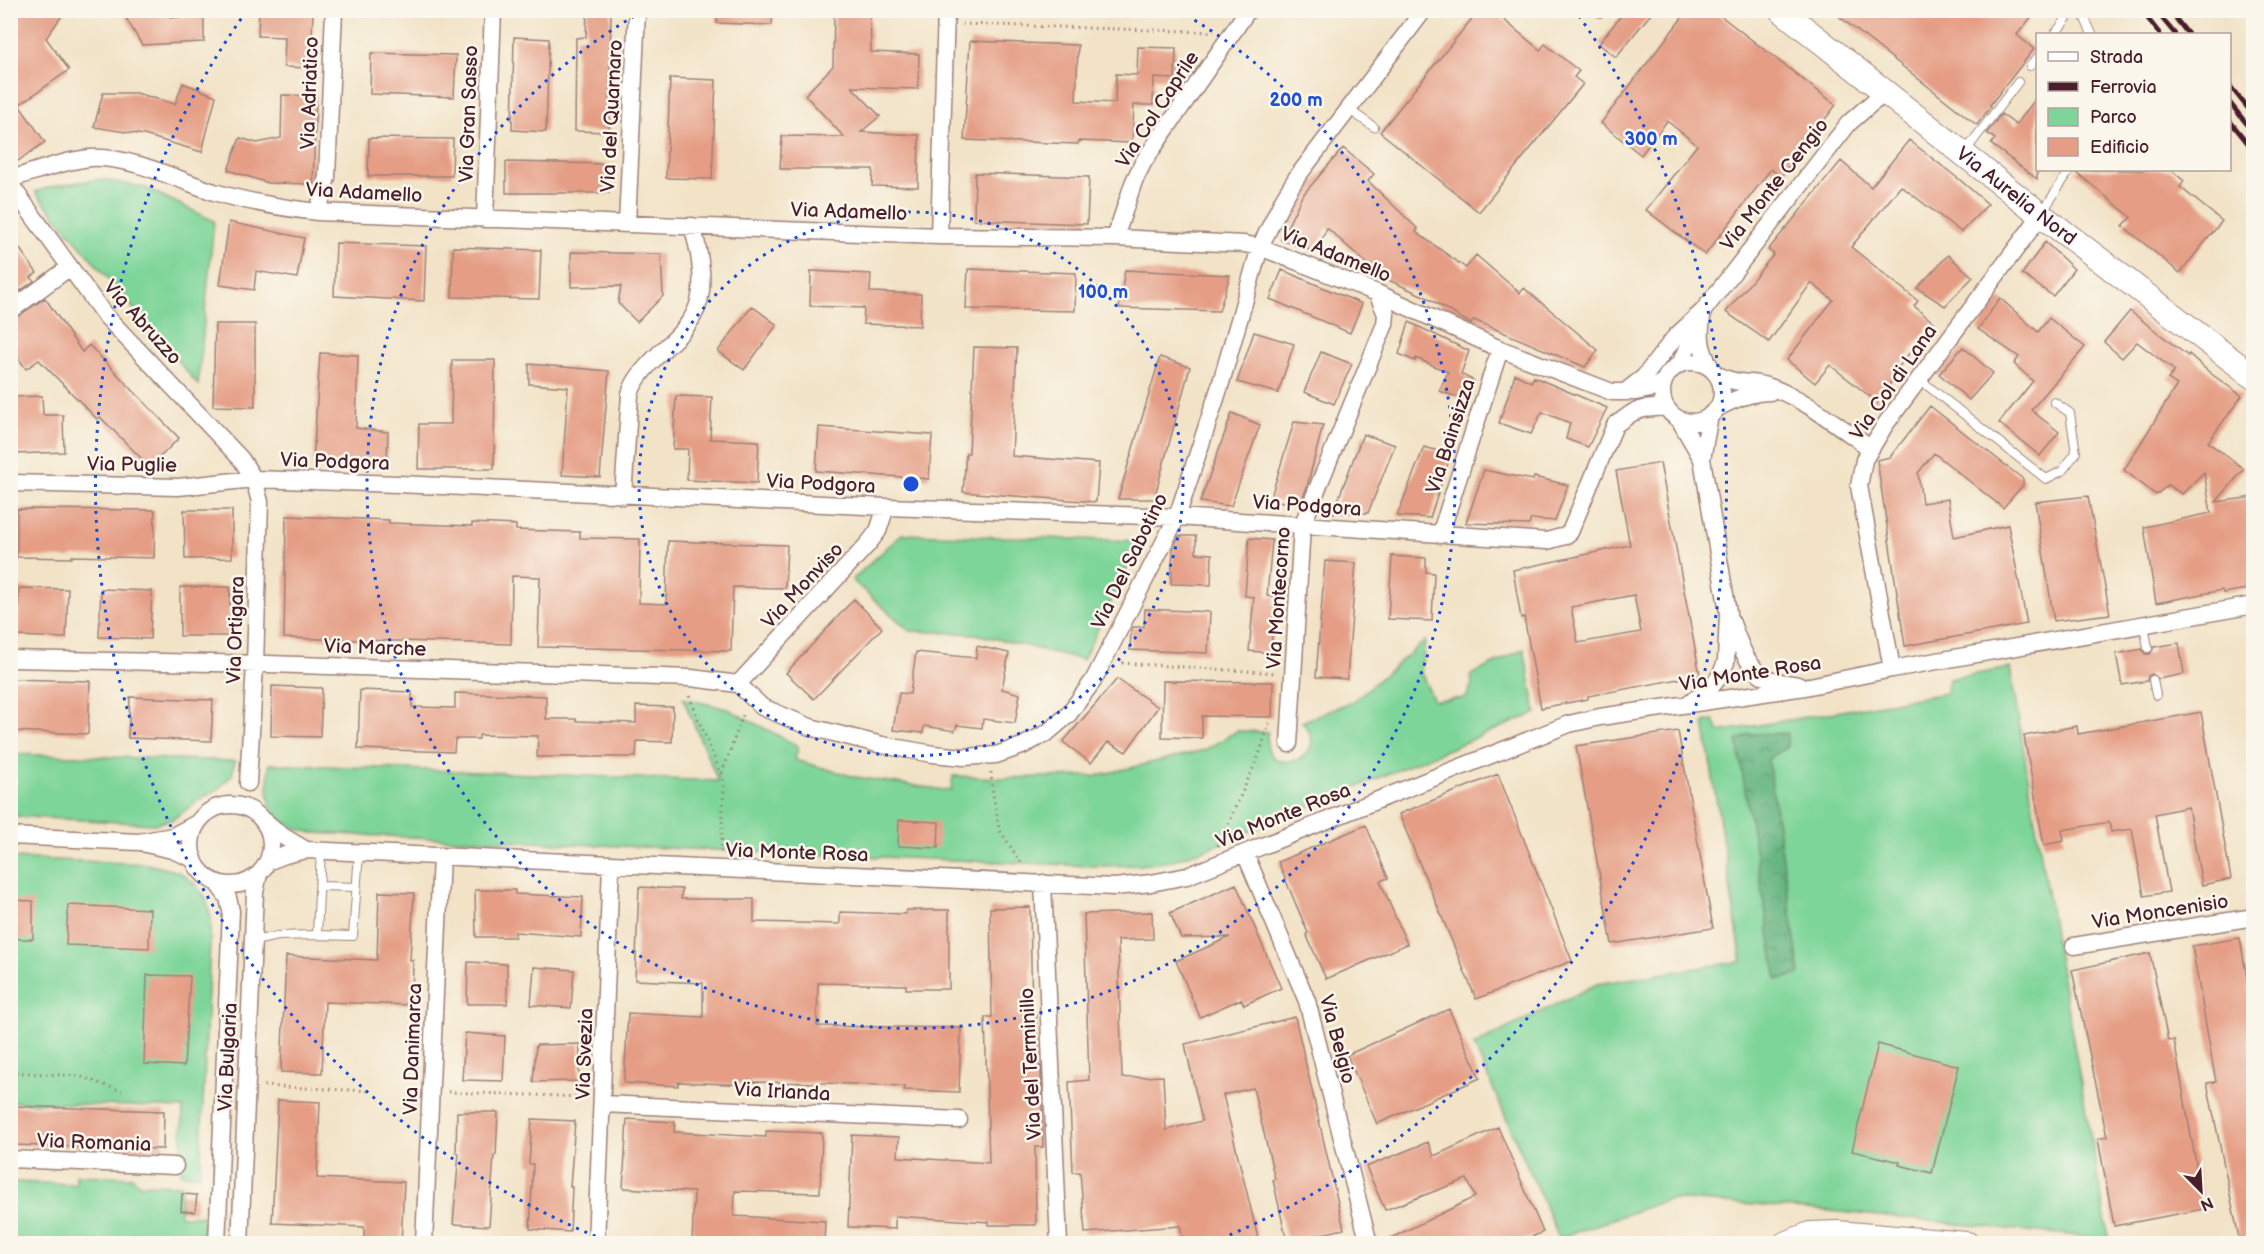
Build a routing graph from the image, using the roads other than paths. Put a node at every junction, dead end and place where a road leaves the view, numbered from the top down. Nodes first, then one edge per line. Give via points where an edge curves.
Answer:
1 (334, 10) edge
2 (493, 10) edge
3 (637, 10) edge
4 (1248, 10) edge
5 (1424, 10) edge
6 (1781, 10) edge
7 (2073, 10) edge
8 (2081, 10) edge
9 (946, 17) edge
10 (2056, 33) edge
11 (2092, 33) edge
12 (2036, 58) edge
13 (2030, 66) dead end
14 (2018, 82) dead end
15 (1888, 93) junction
16 (1348, 109) junction
17 (1374, 127) dead end
18 (1964, 153) junction
19 (2069, 171) edge
20 (10, 179) edge
21 (10, 184) edge
22 (318, 212) junction
23 (2041, 215) junction
24 (485, 219) junction
25 (627, 224) junction
26 (692, 226) junction
27 (939, 236) junction
28 (1115, 238) junction
29 (1260, 246) junction
30 (70, 267) junction
31 (1377, 293) junction
32 (10, 310) edge
33 (1703, 311) junction
34 (1500, 349) junction
35 (1680, 364) junction
36 (1713, 371) junction
37 (2253, 377) edge
38 (1919, 379) junction
39 (1664, 381) junction
40 (1618, 392) junction
41 (1783, 393) junction
42 (2054, 402) dead end
43 (1666, 407) junction
44 (1713, 412) junction
45 (1678, 419) junction
46 (1616, 425) junction
47 (1870, 448) junction
48 (1702, 459) junction
49 (254, 479) junction
50 (10, 483) edge
51 (623, 496) junction
52 (886, 507) junction
53 (1177, 517) junction
54 (1302, 526) junction
55 (1440, 535) junction
56 (2253, 605) edge
57 (1728, 612) junction
58 (2144, 625) junction
59 (2148, 648) dead end
60 (10, 659) edge
61 (255, 665) junction
62 (1892, 669) junction
63 (2153, 680) dead end
64 (738, 684) junction
65 (1805, 687) junction
66 (2156, 696) dead end
67 (1684, 706) junction
68 (1289, 744) dead end
69 (248, 783) junction
70 (223, 805) junction
71 (260, 817) junction
72 (197, 823) junction
73 (10, 836) edge
74 (139, 842) junction
75 (314, 851) junction
76 (359, 853) junction
77 (1245, 853) junction
78 (441, 856) junction
79 (194, 859) junction
80 (611, 865) junction
81 (263, 868) junction
82 (217, 882) junction
83 (1043, 883) junction
84 (320, 886) junction
85 (356, 887) junction
86 (2253, 917) edge
87 (317, 935) junction
88 (254, 941) junction
89 (2074, 946) dead end
90 (603, 1101) junction
91 (959, 1120) dead end
92 (10, 1160) edge
93 (175, 1166) dead end
94 (217, 1244) edge
95 (240, 1244) edge
96 (424, 1244) edge
97 (596, 1244) edge
98 (1059, 1244) edge
99 (1369, 1244) edge
100 (1785, 1244) edge
101 (1967, 1244) edge

1 - 22 street, Via Adriatico via 327,177
2 - 24 street, Via Gran Sasso
3 - 25 street, Via del Quarnaro
4 - 28 street, Via Col Caprile via 1144,161
5 - 16 street, Via Del Sabotino
6 - 15 main road, Via Aurelia Nord
7 - 10 lane
8 - 11 lane
9 - 27 street
12 - 13 lane
14 - 18 lane
15 - 18 main road, Via Aurelia Nord
15 - 33 street, Via Monte Cengio via 1849,123
16 - 17 lane
16 - 29 street, Via Del Sabotino via 1297,177
18 - 23 main road, Via Aurelia Nord
19 - 23 lane
20 - 22 street, Via Adamello via 62,163 92,158 122,160 217,193
21 - 30 street, Via Abruzzo
22 - 24 street, Via Adamello
23 - 37 main road, Via Aurelia Nord
23 - 38 street, Via Col di Lana
24 - 25 street, Via Adamello
25 - 26 street, Via Adamello
26 - 27 street, Via Adamello
26 - 51 street via 700,258 700,303 688,324 633,385
27 - 28 street, Via Adamello
28 - 29 street, Via Adamello
29 - 31 street, Via Adamello
29 - 53 street, Via Del Sabotino
30 - 32 street
30 - 49 street, Via Abruzzo via 103,313 241,459
31 - 34 street, Via Adamello
31 - 54 street, Via Montecorno via 1386,314 1385,324
33 - 35 street, Via Monte Cengio
33 - 36 street via 1699,336
33 - 40 street, Via Monte Cengio via 1675,337 1638,384
34 - 40 street, Via Adamello
34 - 55 street, Via Bainsizza
35 - 36 street via 1696,362
35 - 39 street
36 - 41 street via 1738,383 1769,386
36 - 44 street via 1722,392
38 - 42 lane via 2046,479 2062,471 2076,453 2070,413
38 - 47 street, Via Col di Lana
39 - 40 street, Via Adamello via 1651,389
39 - 43 street
40 - 46 street via 1620,411
41 - 44 street via 1759,392
41 - 47 street
43 - 45 street
43 - 46 street via 1638,411
44 - 45 street via 1695,421
44 - 48 street
45 - 48 street
46 - 55 street, Via Podgora via 1565,537 1547,541
47 - 62 street, Via Col di Lana via 1859,486
48 - 57 street
49 - 50 street, Via Puglie via 178,487
49 - 51 street, Via Podgora
49 - 61 street, Via Ortigara via 260,502
51 - 52 street, Via Podgora
52 - 53 street, Via Podgora
52 - 64 street, Via Monviso via 878,531 868,544
53 - 54 street, Via Podgora
53 - 64 street, Via Del Sabotino via 1093,681 1068,715 1047,733 1022,746 996,755 963,757 882,745 810,727 762,707
54 - 55 street, Via Podgora
54 - 68 street, Via Montecorno
56 - 58 street, Via Monte Rosa
57 - 65 street via 1755,670 1766,678
57 - 67 street via 1728,647 1720,676 1707,692
58 - 59 lane
58 - 62 street, Via Monte Rosa
60 - 61 street, Via Marche
61 - 64 street, Via Marche via 691,678
61 - 69 street, Via Ortigara
62 - 65 street, Via Monte Rosa
63 - 66 lane
65 - 67 street, Via Monte Rosa
67 - 77 street, Via Monte Rosa via 1569,724
69 - 70 street via 238,796
69 - 71 street, Via Ortigara
70 - 71 street, Via Monte Rosa via 247,807
70 - 72 street
71 - 75 street, Via Monte Rosa via 284,837
71 - 81 street via 271,840
72 - 74 street via 173,836
72 - 79 street via 191,841
73 - 74 street
74 - 79 street
75 - 76 street, Via Monte Rosa
75 - 81 street, Via Monte Rosa via 285,855
75 - 84 lane
76 - 78 street, Via Monte Rosa
76 - 85 lane
77 - 83 street, Via Monte Rosa via 1187,876 1151,884 1115,887
77 - 99 street, Via Belgio via 1307,1000
78 - 80 street, Via Monte Rosa
78 - 96 street, Via Danimarca
79 - 82 street via 207,877
80 - 83 street, Via Monte Rosa
80 - 90 street, Via Svezia
81 - 82 street, Via Monte Rosa via 239,884
81 - 88 street, Via Bulgaria via 255,892
82 - 94 street, Via Bulgaria via 231,911
83 - 98 street, Via del Terminillo
84 - 85 lane
84 - 87 lane
85 - 87 lane via 353,936
86 - 89 street, Via Moncenisio
87 - 88 lane
88 - 95 street, Via Bulgaria
90 - 91 street, Via Irlanda
90 - 97 street, Via Svezia
92 - 93 street, Via Romania
100 - 101 main road via 1810,1234 1837,1233

